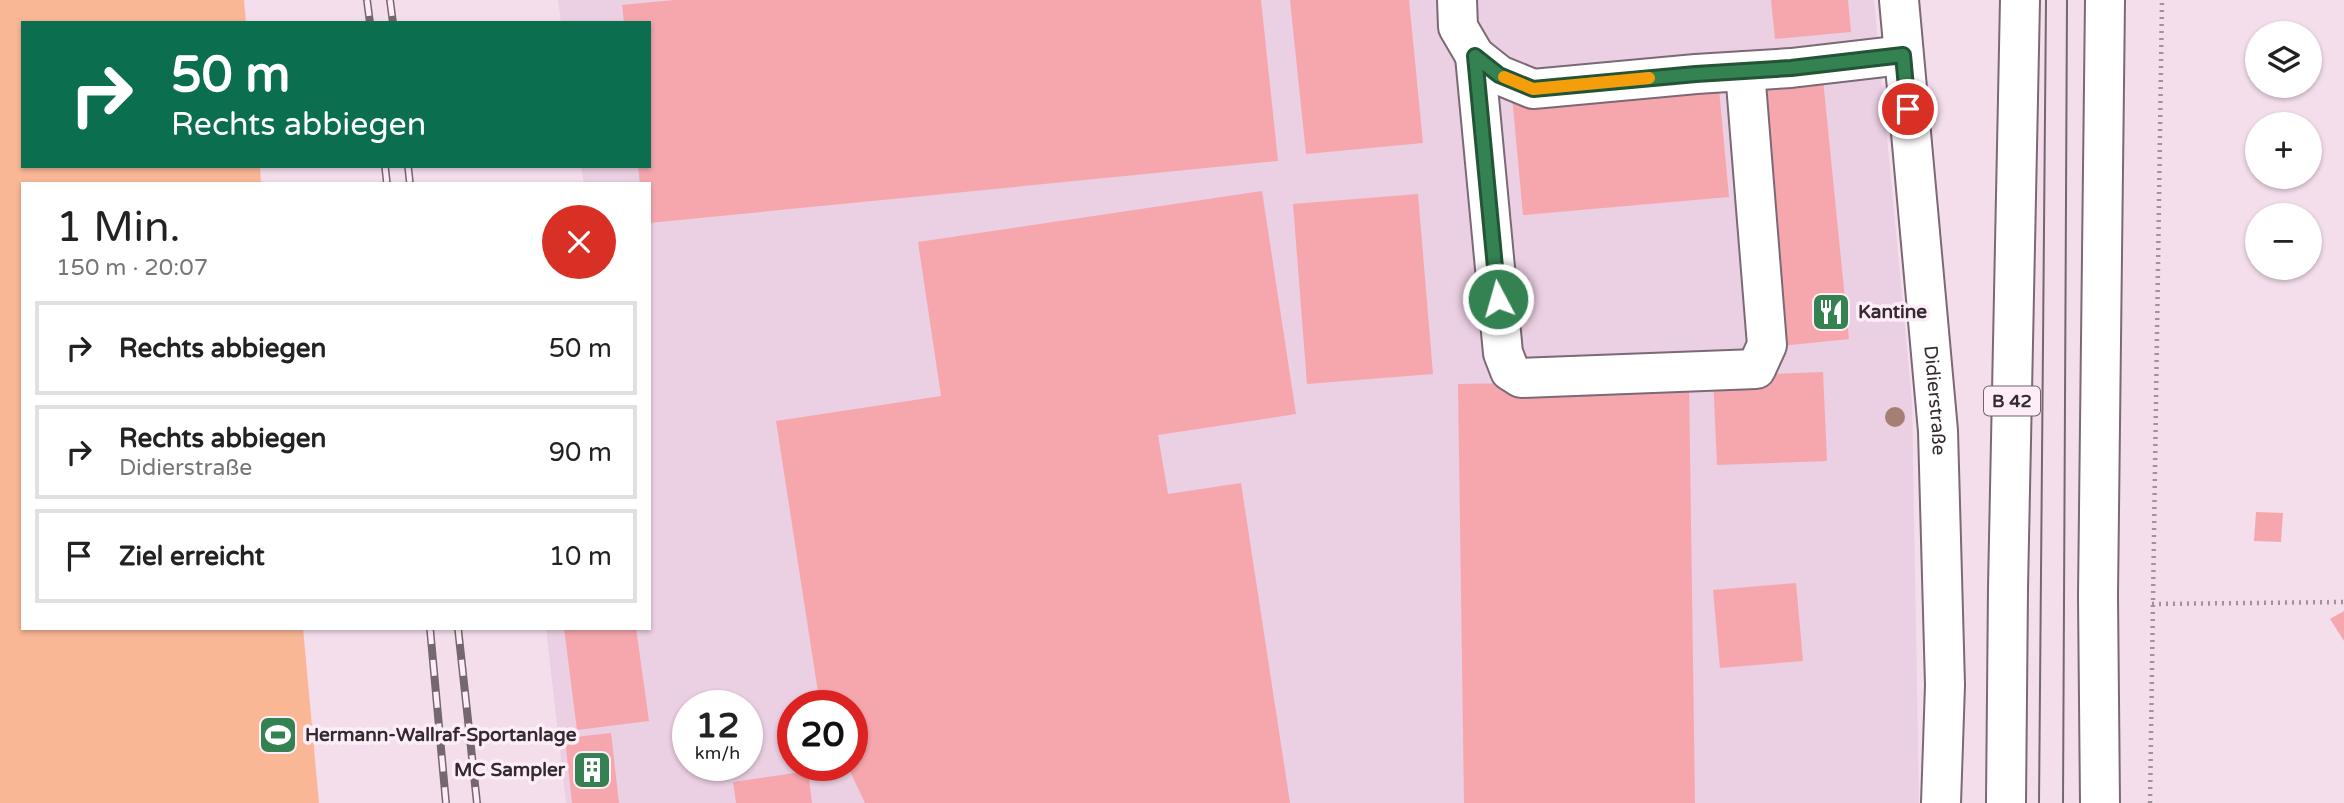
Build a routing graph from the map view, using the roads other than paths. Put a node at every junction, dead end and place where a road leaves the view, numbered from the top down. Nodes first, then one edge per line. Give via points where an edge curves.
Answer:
1 (1457, 0) edge
2 (1899, 0) edge
3 (2020, 0) edge
4 (2105, 0) edge
5 (1903, 55) junction
6 (1475, 56) junction
7 (1745, 71) junction
8 (1941, 803) edge
9 (2006, 803) edge
10 (2100, 803) edge

1 - 6 main road via 1458,27
2 - 5 main road, Didierstraße
3 - 9 main road, B 42
4 - 10 main road
5 - 7 main road
5 - 8 main road, Didierstraße via 1938,431 1945,685
6 - 7 main road via 1499,75 1533,89
6 - 7 main road via 1503,353 1510,371 1521,378 1756,369 1767,345

